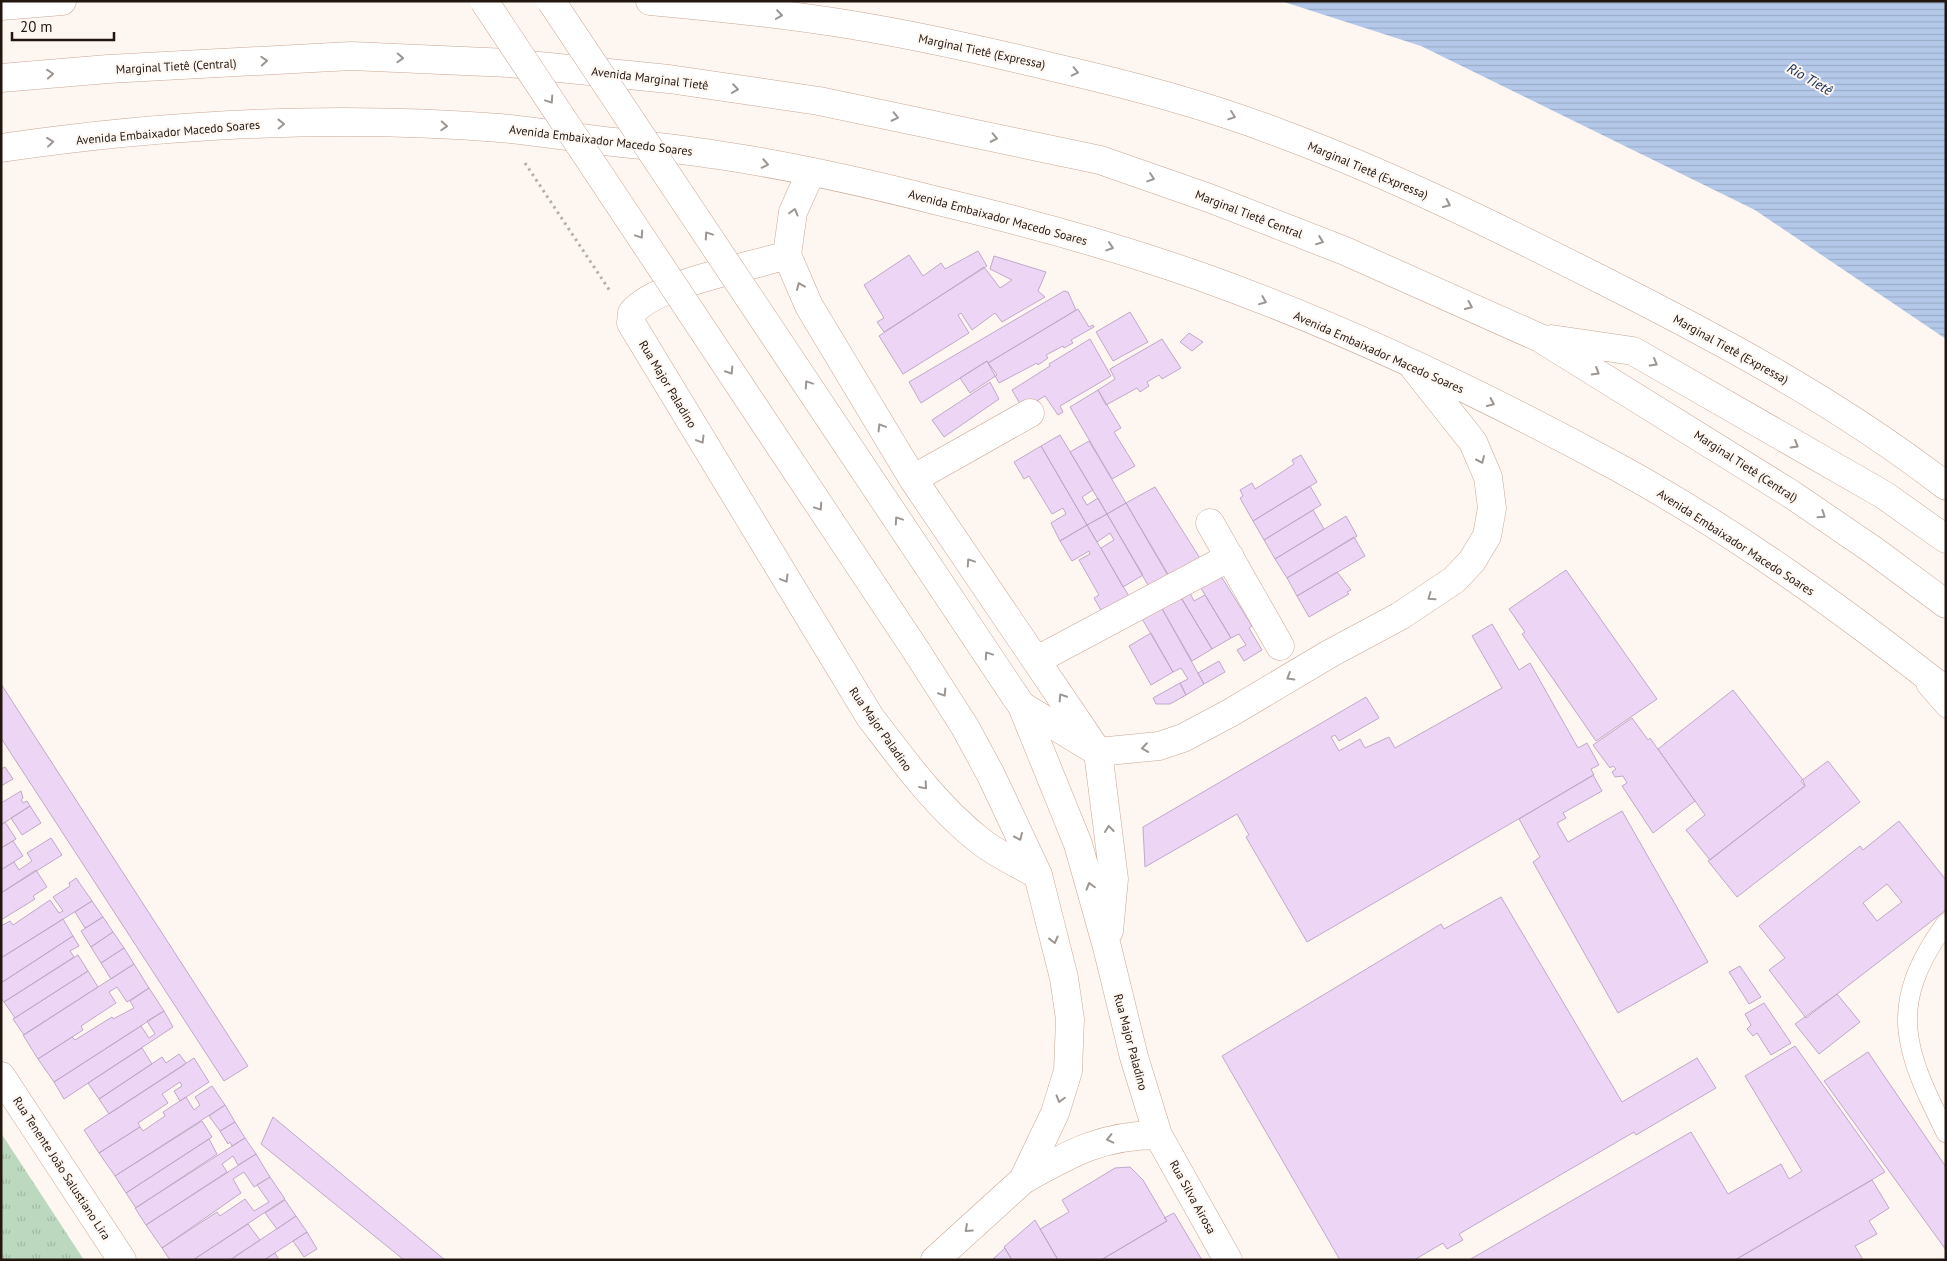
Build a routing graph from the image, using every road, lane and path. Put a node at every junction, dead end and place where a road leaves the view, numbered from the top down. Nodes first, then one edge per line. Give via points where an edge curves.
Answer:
1 (62, 1) edge
2 (484, 1) edge
3 (551, 1) edge
4 (650, 1) edge
5 (1, 6) edge
6 (351, 56) joint
7 (1, 78) edge
8 (501, 128) junction
9 (946, 128) joint
10 (1, 148) edge
11 (812, 172) junction
12 (787, 256) junction
13 (632, 323) junction
14 (1540, 338) junction
15 (1411, 364) junction
16 (1030, 413) dead end
17 (913, 479) junction
18 (1946, 486) edge
19 (1210, 522) dead end
20 (1946, 539) edge
21 (1230, 557) junction
22 (1946, 604) edge
23 (1280, 646) dead end
24 (1905, 659) junction
25 (1037, 660) junction
26 (1946, 691) edge
27 (1018, 701) junction
28 (1946, 708) edge
29 (1098, 752) junction
30 (1038, 876) junction
31 (1946, 923) edge
32 (1107, 947) junction
33 (1, 1076) edge
34 (1946, 1133) edge
35 (1158, 1135) junction
36 (1023, 1180) junction
37 (122, 1260) edge
38 (935, 1260) edge
39 (1228, 1260) edge

1 - 5 main road
2 -> 30 main road, bridge via 965,726
27 -> 3 main road, bridge
4 -> 18 main road, Marginal Tietê (Expressa) via 852,25 974,48 1186,101 1279,133 1375,171 1508,232 1717,340 1818,399
7 -> 6 main road, Marginal Tietê (Central)
6 -> 9 main road, Avenida Marginal Tietê via 509,62 669,79 818,101
10 -> 8 main road, Avenida Embaixador Macedo Soares via 237,124 386,123
8 -> 11 main road, Avenida Embaixador Macedo Soares via 717,154
8 - 13 path
9 -> 14 main road, Marginal Tietê Central via 1100,160 1208,198 1345,251
12 -> 11 main road via 793,212
11 -> 15 main road, Avenida Embaixador Macedo Soares via 1057,230 1203,278 1343,333
12 - 13 main road via 705,277 646,300 632,314
17 -> 12 main road via 809,306
13 -> 30 main road, Rua Major Paladino via 870,716 925,787 979,841
14 -> 20 main road via 1633,350 1884,495
14 -> 22 main road, Marginal Tietê (Central) via 1791,494
15 -> 24 main road, Avenida Embaixador Macedo Soares via 1630,474 1709,522
15 -> 29 main road via 1473,442 1488,477 1492,508 1487,536 1472,561 1428,600 1183,738 1159,746
16 - 17 main road
25 -> 17 main road
19 - 21 main road
21 - 23 main road
21 - 25 main road
24 - 26 main road, Avenida Embaixador Macedo Soares
24 - 28 lane
29 -> 25 main road
27 - 29 main road
32 -> 27 main road, Rua Major Paladino via 1078,844
32 -> 29 main road via 1114,879
30 -> 36 main road via 1064,978 1070,1019 1068,1071 1056,1113
31 - 34 lane via 1929,946 1914,978 1906,1018 1911,1054 1925,1092
32 - 35 main road, Rua Major Paladino via 1134,1057
33 - 37 main road, Rua Tenente João Salustiano Lira
35 -> 36 main road via 1104,1140
35 - 39 main road, Rua Silva Airosa
36 -> 38 main road

